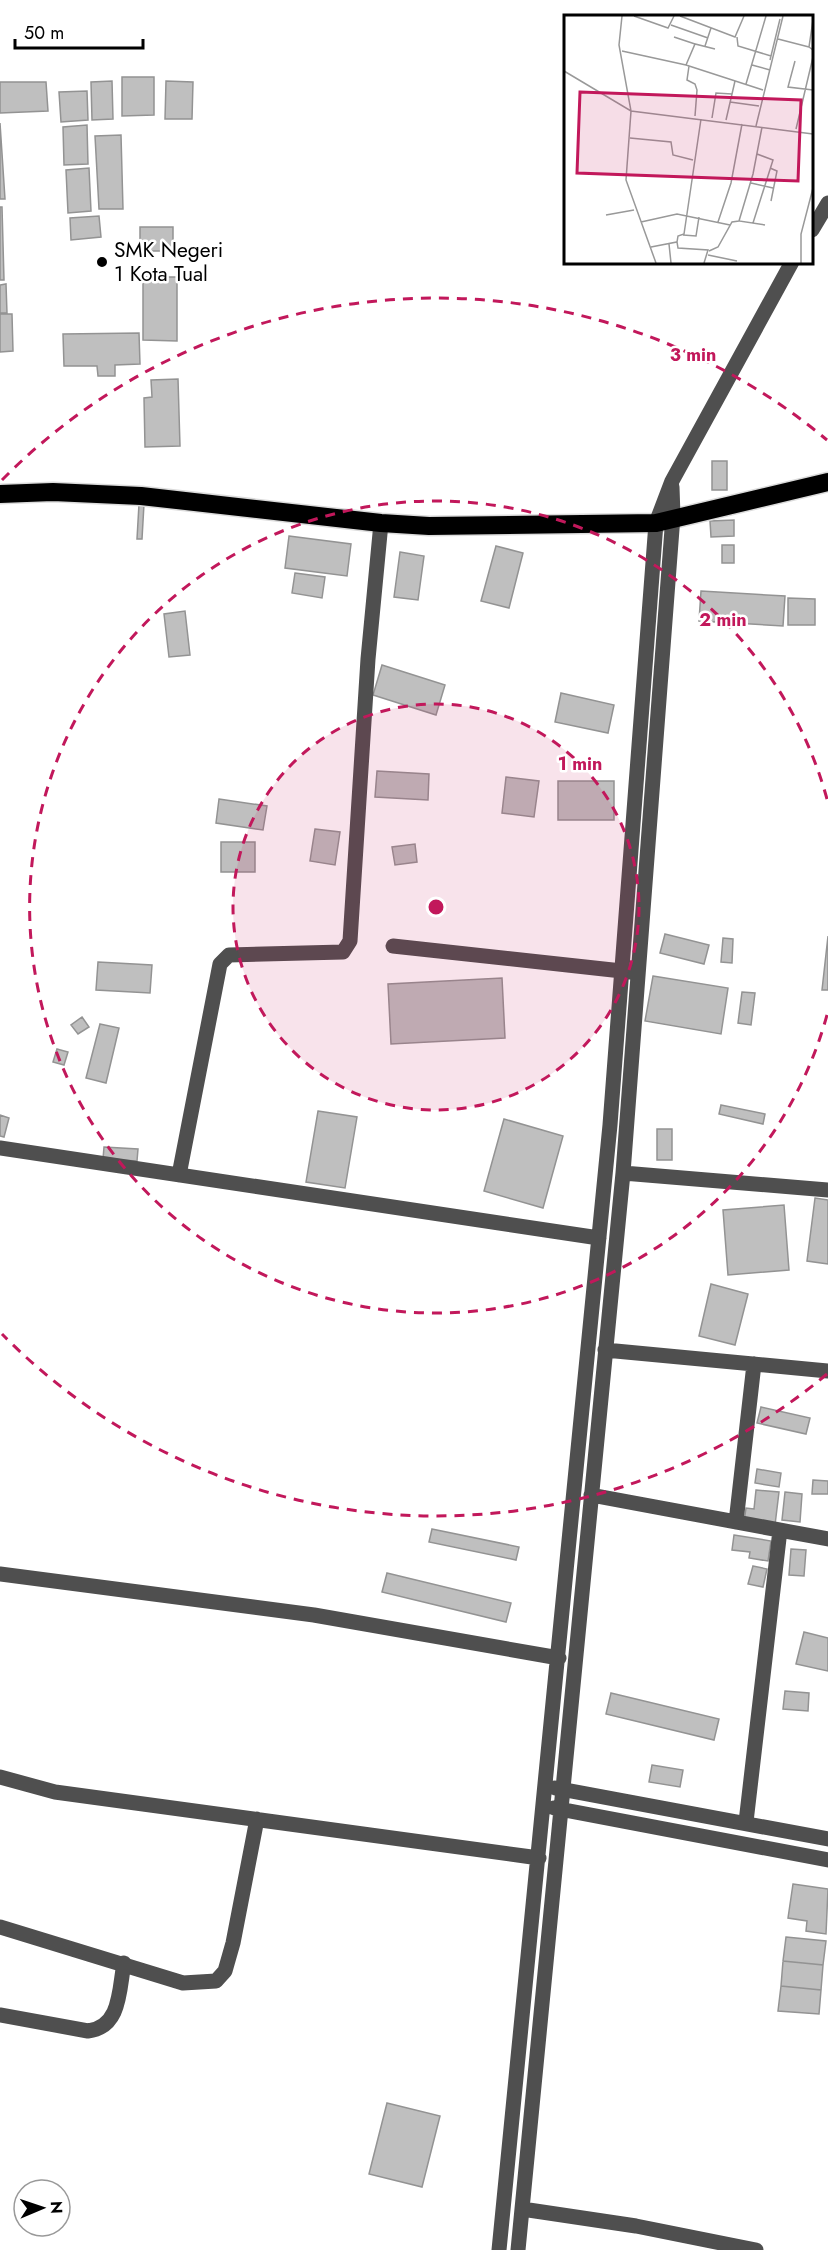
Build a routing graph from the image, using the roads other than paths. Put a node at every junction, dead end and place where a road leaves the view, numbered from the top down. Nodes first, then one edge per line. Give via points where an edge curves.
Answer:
1 (828, 202) edge
2 (813, 228) edge
3 (791, 264) edge
4 (672, 481) junction
5 (828, 482) edge
6 (0, 494) edge
7 (673, 516) junction
8 (381, 523) junction
9 (656, 523) junction
10 (393, 946) dead end
11 (622, 972) junction
12 (640, 972) junction
13 (0, 1148) edge
14 (623, 1173) junction
15 (179, 1175) junction
16 (828, 1190) edge
17 (599, 1238) junction
18 (605, 1350) junction
19 (754, 1364) junction
20 (828, 1371) edge
21 (591, 1495) junction
22 (736, 1522) junction
23 (780, 1530) junction
24 (828, 1539) edge
25 (0, 1574) edge
26 (559, 1658) junction
27 (0, 1777) edge
28 (546, 1786) junction
29 (563, 1789) junction
30 (545, 1805) junction
31 (561, 1810) junction
32 (256, 1819) junction
33 (746, 1822) junction
34 (828, 1839) edge
35 (539, 1858) junction
36 (828, 1860) edge
37 (0, 1927) edge
38 (124, 1963) junction
39 (0, 2015) edge
40 (522, 2209) junction
41 (499, 2250) edge
42 (518, 2250) edge
43 (756, 2250) edge

1 - 2 street
3 - 4 street
4 - 7 street
4 - 9 street
5 - 7 highway
6 - 8 highway via 132,496
7 - 9 highway
7 - 12 street
8 - 9 highway via 429,526
8 - 15 street via 350,941 343,952 229,955 220,964
9 - 11 street
10 - 11 street
11 - 12 street
11 - 17 street
12 - 14 street
13 - 15 street
14 - 16 street
14 - 18 street
15 - 17 street
17 - 26 street
18 - 19 street
18 - 21 street
19 - 20 street
19 - 22 street
21 - 22 street
21 - 29 street
22 - 23 street
23 - 24 street
23 - 33 street
25 - 26 street via 314,1615
26 - 28 street
27 - 32 street via 55,1792
28 - 29 street
28 - 30 street
29 - 31 street
29 - 33 street
30 - 31 street
30 - 35 street
31 - 36 street
31 - 40 street
32 - 35 street
32 - 38 street via 233,1943 225,1971 216,1981 183,1983
33 - 34 street
35 - 41 street
37 - 38 street
38 - 39 street via 115,2009 109,2024 101,2029 88,2031
40 - 42 street
40 - 43 street

